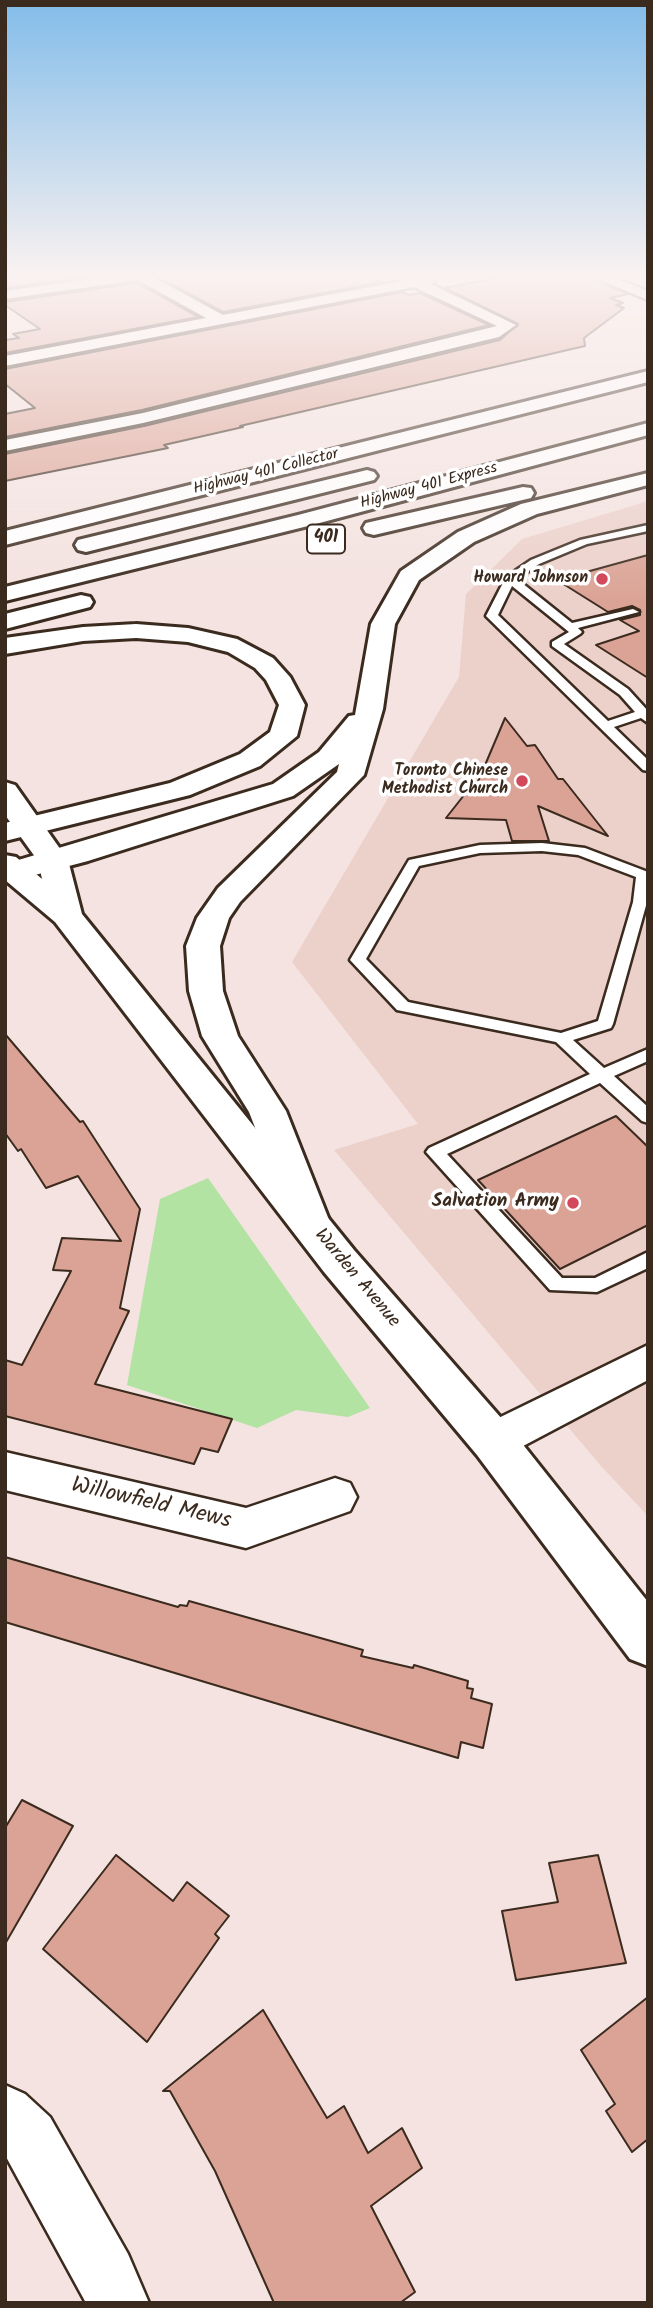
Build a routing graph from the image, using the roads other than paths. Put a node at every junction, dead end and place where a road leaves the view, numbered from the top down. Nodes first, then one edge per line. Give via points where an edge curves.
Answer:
1 (281, 385) edge
2 (614, 385) edge
3 (648, 429) edge
4 (648, 444) edge
5 (5, 446) edge
6 (648, 463) edge
7 (295, 466) junction
8 (383, 472) dead end
9 (648, 479) edge
10 (304, 520) junction
11 (5, 528) edge
12 (648, 528) edge
13 (349, 533) dead end
14 (5, 538) edge
15 (69, 549) dead end
16 (510, 579) junction
17 (5, 594) edge
18 (98, 598) dead end
19 (633, 612) dead end
20 (5, 622) edge
21 (570, 627) junction
22 (557, 644) junction
23 (5, 646) edge
24 (527, 650) junction
25 (370, 709) junction
26 (645, 716) edge
27 (605, 726) junction
28 (648, 767) edge
29 (5, 791) edge
30 (16, 829) edge
31 (53, 860) junction
32 (8, 868) edge
33 (66, 915) junction
34 (561, 1038) junction
35 (648, 1054) edge
36 (600, 1073) junction
37 (648, 1117) edge
38 (311, 1225) junction
39 (648, 1259) edge
40 (648, 1361) edge
41 (493, 1441) junction
42 (5, 1471) edge
43 (335, 1497) dead end
44 (648, 1642) edge
45 (5, 2114) edge
46 (118, 2303) edge

1 - 5 street
2 - 7 main road, Highway 401 Collector
3 - 10 main road, Highway 401 Express / 401
4 - 10 main road
6 - 13 main road, 401
7 - 11 main road
7 - 14 main road, Highway 401 Collector
8 - 15 main road, Highway 401 Express
9 - 25 main road via 529,509 466,537 409,576 383,624
10 - 17 main road, Highway 401 Express / 401
12 - 16 lane via 584,542 535,562
16 - 21 lane
16 - 24 lane via 492,616
18 - 20 main road
19 - 21 lane
21 - 22 lane via 576,632
22 - 24 lane
22 - 26 lane via 624,692
23 - 30 main road via 82,634 136,631 188,635 237,648 264,663 292,705 282,736 250,760 180,789
24 - 27 lane
25 - 31 main road via 329,758 283,790
25 - 38 main road via 350,775 229,895 213,918 203,946 206,991 220,1036 267,1111
26 - 27 lane
27 - 28 lane
29 - 30 main road, Warden Avenue
30 - 31 main road, Warden Avenue
31 - 32 main road
31 - 33 main road, Warden Avenue
32 - 33 main road, Warden Avenue
33 - 38 main road, Warden Avenue
34 - 34 lane via 403,1006 358,960 414,863 480,849 542,847 580,851 643,875 640,902 605,1024
34 - 36 lane
35 - 36 lane
36 - 37 lane
36 - 39 lane via 435,1152 557,1286 597,1285
38 - 41 main road, Warden Avenue
40 - 41 street
41 - 44 main road, Warden Avenue
42 - 43 street, Willowfield Mews via 246,1528
45 - 46 street via 29,2138

